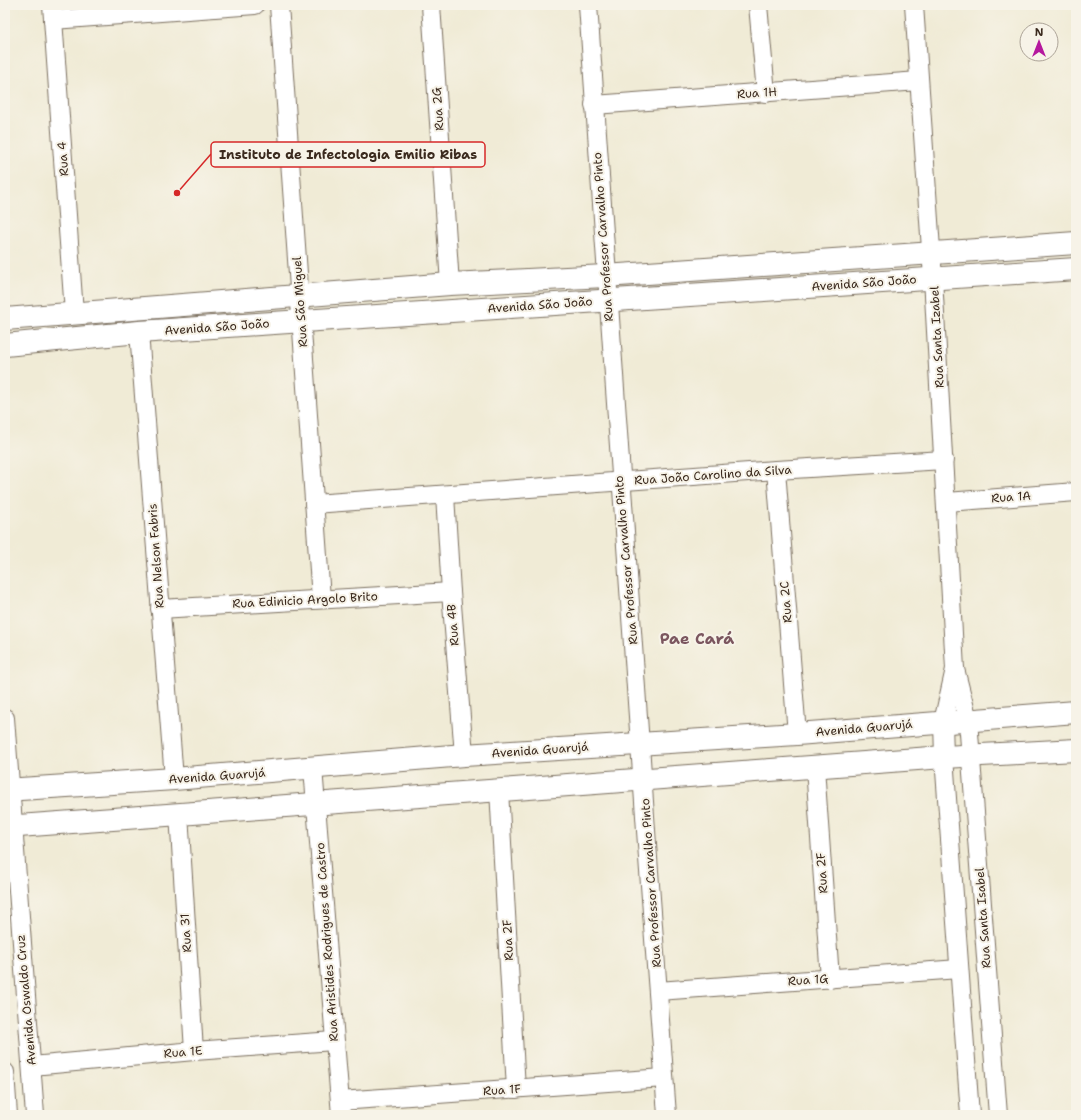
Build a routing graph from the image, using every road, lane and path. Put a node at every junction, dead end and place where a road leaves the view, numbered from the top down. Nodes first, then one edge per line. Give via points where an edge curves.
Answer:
1 (255, 5) edge
2 (278, 5) edge
3 (431, 5) edge
4 (588, 5) edge
5 (758, 5) edge
6 (914, 5) edge
7 (118, 10) edge
8 (52, 12) edge
9 (919, 81) junction
10 (766, 93) junction
11 (594, 105) junction
12 (1076, 243) edge
13 (932, 254) junction
14 (1076, 269) edge
15 (605, 276) junction
16 (934, 278) junction
17 (450, 284) junction
18 (299, 296) junction
19 (606, 301) junction
20 (74, 313) junction
21 (5, 319) edge
22 (301, 322) junction
23 (139, 332) junction
24 (5, 345) edge
25 (944, 460) junction
26 (776, 470) junction
27 (620, 482) junction
28 (1076, 492) edge
29 (445, 495) junction
30 (947, 502) junction
31 (314, 504) junction
32 (450, 592) junction
33 (321, 599) junction
34 (160, 609) junction
35 (955, 668) junction
36 (1076, 712) edge
37 (5, 718) edge
38 (968, 720) junction
39 (943, 722) junction
40 (797, 734) junction
41 (641, 744) junction
42 (1076, 750) edge
43 (464, 755) junction
44 (971, 756) junction
45 (944, 758) junction
46 (815, 767) junction
47 (314, 768) junction
48 (174, 779) junction
49 (644, 780) junction
50 (8, 790) edge
51 (500, 790) junction
52 (316, 804) junction
53 (179, 814) junction
54 (9, 827) edge
55 (959, 968) junction
56 (830, 979) junction
57 (658, 991) junction
58 (334, 1041) junction
59 (194, 1051) junction
60 (32, 1066) junction
61 (5, 1072) edge
62 (664, 1078) junction
63 (516, 1089) junction
64 (341, 1108) edge
65 (8, 1115) edge
66 (35, 1115) edge
67 (667, 1115) edge
68 (970, 1115) edge
69 (998, 1115) edge

1 - 7 street
2 - 18 street, Rua São Miguel
3 - 17 street, Rua 2G
4 - 11 street, Rua Professor Carvalho Pinto
5 - 10 street
6 - 9 street, Rua Santa Izabel
7 - 8 street
8 - 20 street, Rua 4
9 - 10 street, Rua 1H
9 - 13 street, Rua Santa Izabel
10 - 11 street, Rua 1H
11 - 15 street, Rua Professor Carvalho Pinto
12 - 13 street, Avenida São João
13 - 15 street, Avenida São João
13 - 16 street, Rua Santa Izabel
14 - 16 street, Avenida São João
15 - 17 street, Avenida São João
15 - 19 street, Rua Professor Carvalho Pinto
16 - 19 street, Avenida São João
16 - 25 street, Rua Santa Izabel
17 - 18 street, Avenida São João
18 - 20 street, Avenida São João
18 - 22 street, Rua São Miguel
19 - 22 street, Avenida São João
19 - 27 street, Rua Professor Carvalho Pinto
20 - 21 street, Avenida São João
22 - 23 street, Avenida São João
22 - 31 street, Rua São Miguel
23 - 24 street, Avenida São João
23 - 34 street, Rua Nelson Fabris
25 - 26 street, Rua João Carolino da Silva
25 - 30 street, Rua Santa Izabel
26 - 27 street, Rua João Carolino da Silva
26 - 40 street, Rua 2C
27 - 29 street, Rua João Carolino da Silva
27 - 41 street, Rua Professor Carvalho Pinto
28 - 30 street, Rua 1A
29 - 31 street, Rua João Carolino da Silva
29 - 32 street, Rua 4B
30 - 35 street, Rua Santa Izabel
31 - 33 street, Rua São Miguel
32 - 33 street, Rua Edinicio Argolo Brito
32 - 43 street, Rua 4B
33 - 34 street, Rua Edinicio Argolo Brito
34 - 48 street, Rua Nelson Fabris
35 - 38 street, Rua Santa Izabel
35 - 39 street, Rua Santa Izabel
36 - 38 street, Avenida Guarujá
37 - 50 street, Avenida Oswaldo Cruz
38 - 39 street, Avenida Guarujá
38 - 44 street, Rua Santa Isabel
39 - 40 street, Avenida Guarujá
39 - 45 street
40 - 41 street, Avenida Guarujá
41 - 43 street, Avenida Guarujá
41 - 49 street, Rua Professor Carvalho Pinto
42 - 44 street
43 - 47 street, Avenida Guarujá
44 - 45 street
44 - 69 street, Rua Santa Isabel
45 - 46 street
45 - 55 street
46 - 49 street
46 - 56 street, Rua 2F
47 - 48 street, Avenida Guarujá
47 - 52 street, Rua Aristides Rodrigues de Castro
48 - 50 street, Avenida Guarujá
49 - 51 street
49 - 57 street, Rua Professor Carvalho Pinto
50 - 54 street, Avenida Oswaldo Cruz
51 - 52 street
51 - 63 street, Rua 2F
52 - 53 street
52 - 58 street, Rua Aristides Rodrigues de Castro
53 - 54 street
53 - 59 street, Rua 31
54 - 60 street, Avenida Oswaldo Cruz
55 - 56 street, Rua 1G
55 - 68 street
56 - 57 street, Rua 1G
57 - 62 street, Rua Professor Carvalho Pinto
58 - 59 street, Rua 1E
58 - 64 street, Rua Aristides Rodrigues de Castro
59 - 60 street, Rua 1E
60 - 66 street, Avenida Oswaldo Cruz
61 - 65 street
62 - 63 street, Rua 1F
62 - 67 street, Rua Professor Carvalho Pinto
63 - 64 street, Rua 1F

